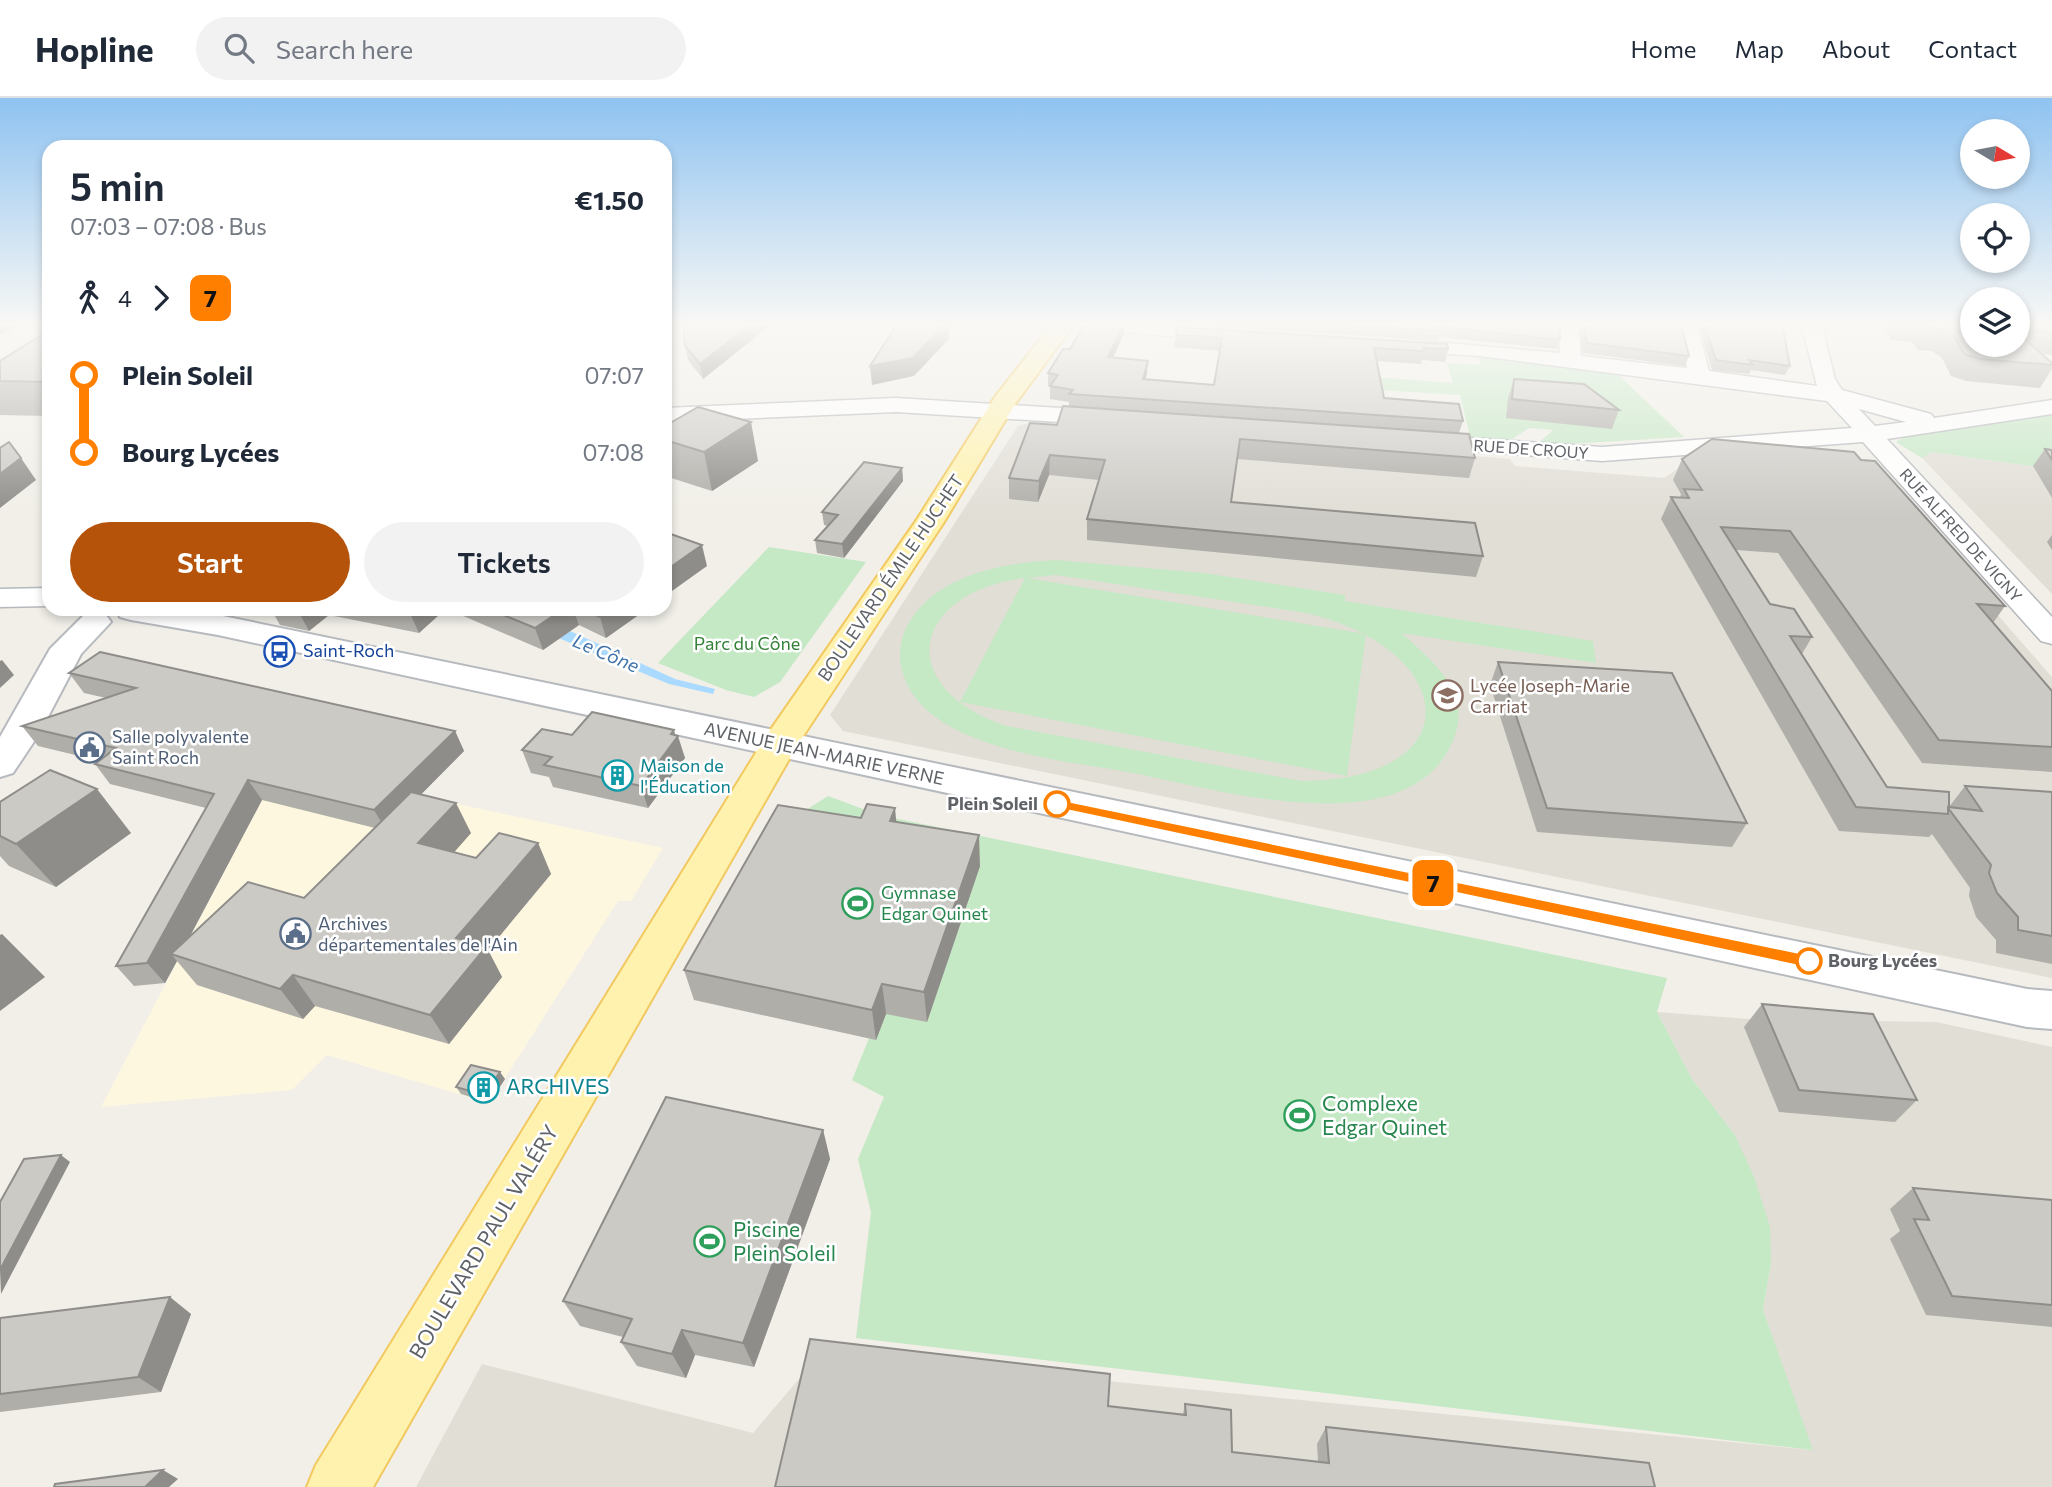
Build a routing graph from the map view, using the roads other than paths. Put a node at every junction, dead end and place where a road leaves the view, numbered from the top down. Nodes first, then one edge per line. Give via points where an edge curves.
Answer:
1 (1016, 388) edge
2 (1830, 388) edge
3 (1831, 388) edge
4 (2052, 407) edge
5 (1000, 410) junction
6 (672, 415) edge
7 (1128, 419) edge
8 (1955, 422) junction
9 (1870, 434) junction
10 (1810, 439) junction
11 (1401, 440) edge
12 (1913, 483) junction
13 (42, 597) edge
14 (0, 598) edge
15 (83, 616) edge
16 (170, 616) edge
17 (2052, 635) edge
18 (780, 744) junction
19 (0, 764) edge
20 (2052, 1010) edge
21 (338, 1487) edge

1 - 5 main road, BOULEVARD ÉMILE HUCHET
2 - 9 street, RUE ALFRED DE VIGNY
3 - 8 street via 1902,416
4 - 8 street
5 - 6 street via 896,405
5 - 7 street
5 - 18 main road, BOULEVARD ÉMILE HUCHET
8 - 9 street, RUE DE CROUY
9 - 10 street, RUE DE CROUY
9 - 12 street, RUE ALFRED DE VIGNY
10 - 11 street, RUE DE CROUY via 1602,454
10 - 12 street, RUE DE CROUY
12 - 17 street, RUE ALFRED DE VIGNY
13 - 14 street
15 - 19 street via 21,734
16 - 18 street, AVENUE JEAN-MARIE VERNE
18 - 20 street, AVENUE JEAN-MARIE VERNE
18 - 21 main road, BOULEVARD PAUL VALÉRY

